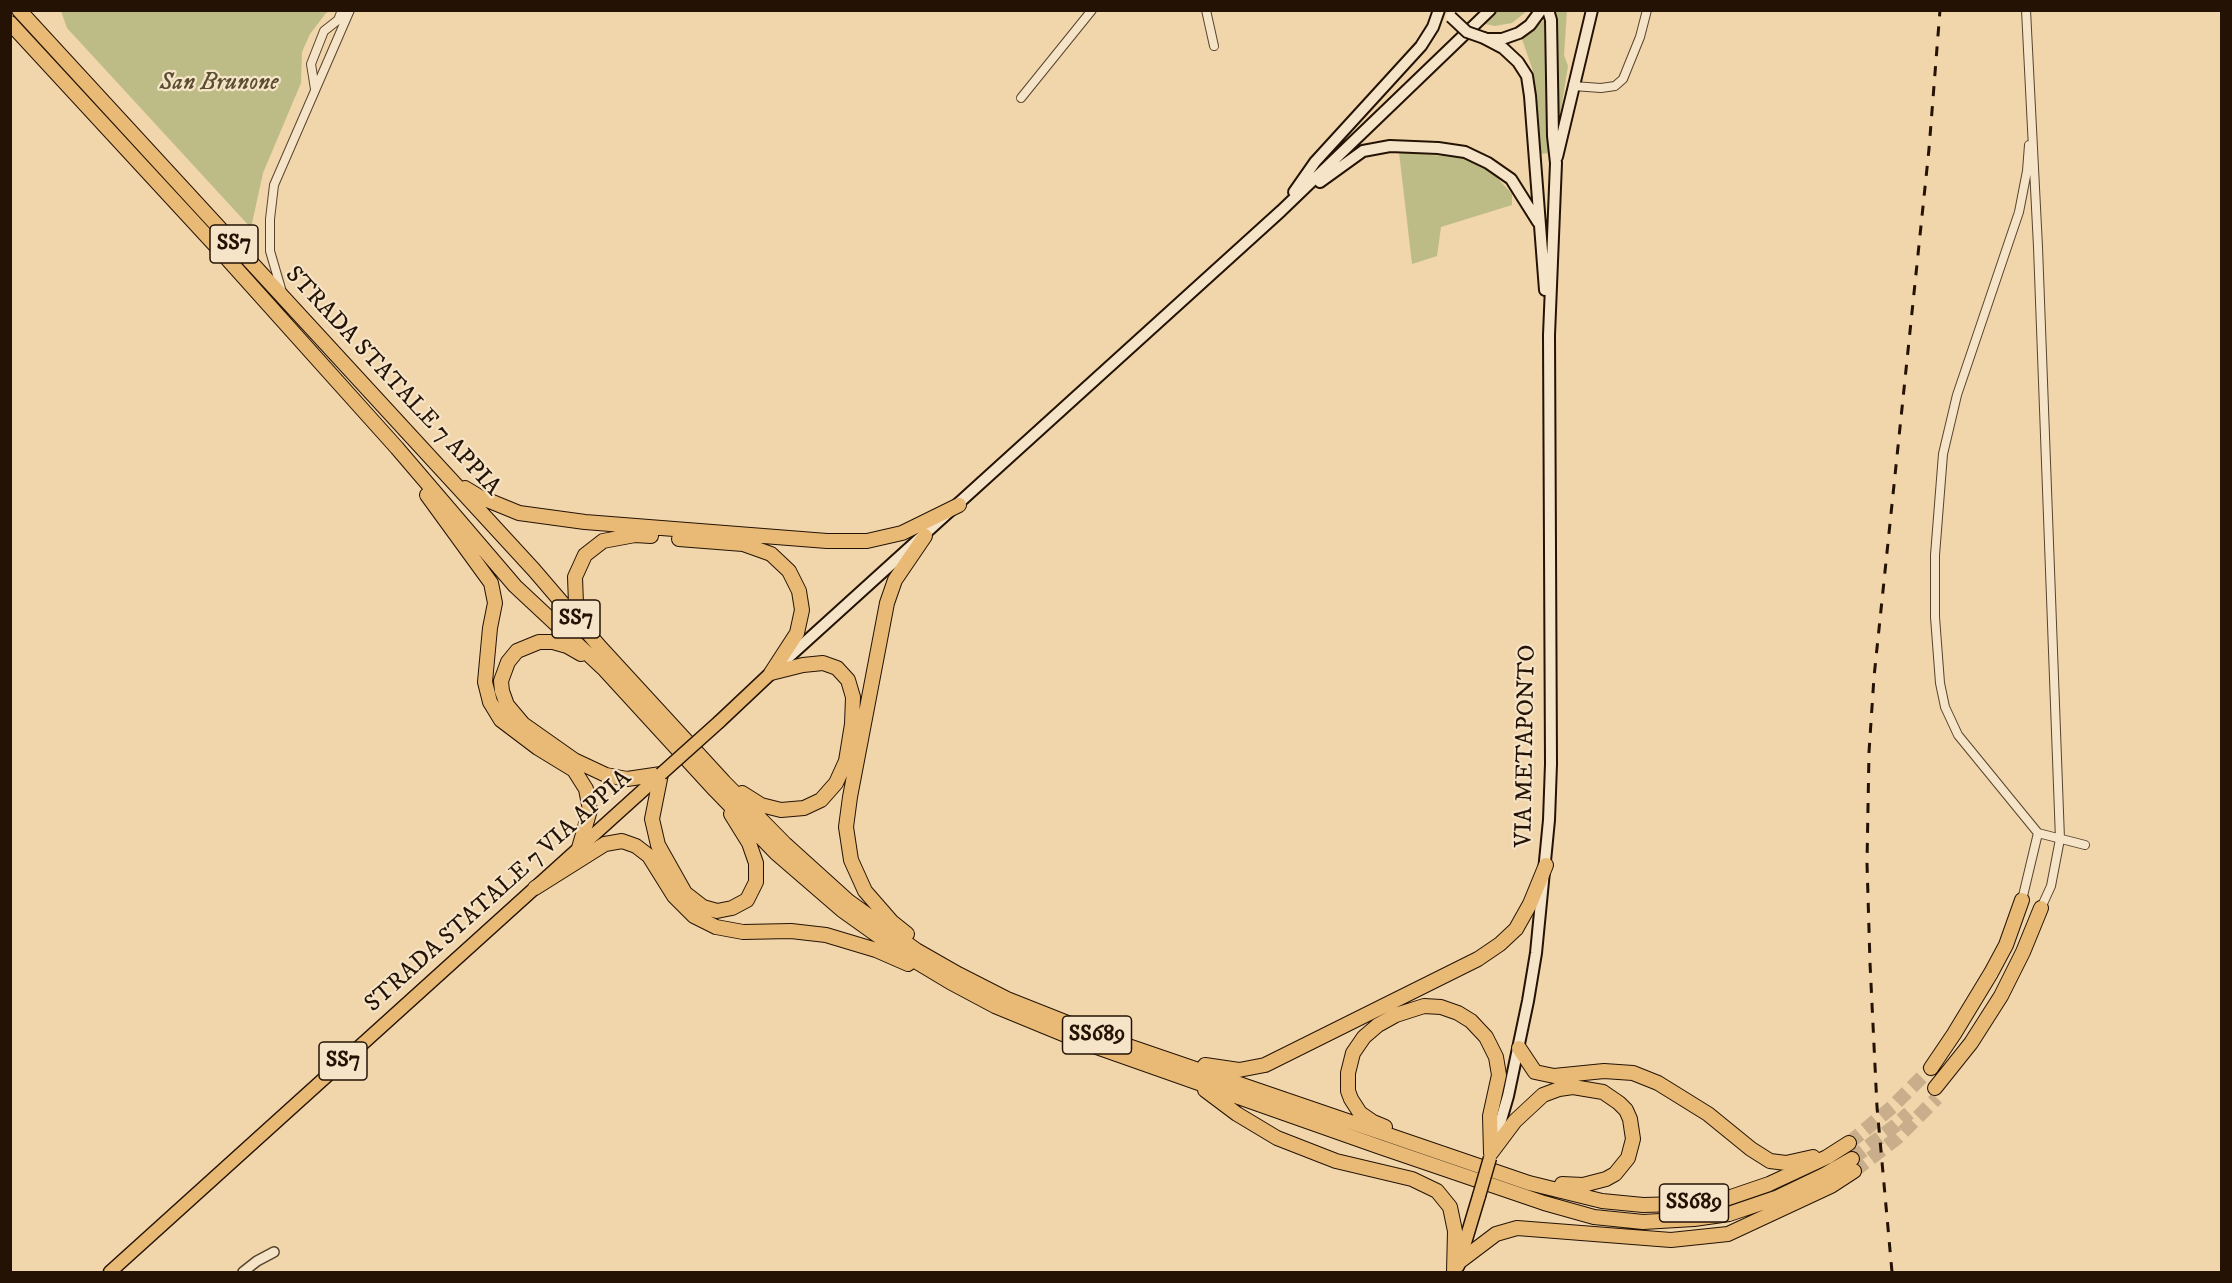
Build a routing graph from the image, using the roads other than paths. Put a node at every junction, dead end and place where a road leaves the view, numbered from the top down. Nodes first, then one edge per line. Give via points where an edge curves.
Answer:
1 (19, 10) edge
2 (342, 10) edge
3 (350, 10) edge
4 (1092, 10) edge
5 (1206, 10) edge
6 (1439, 10) edge
7 (1490, 10) edge
8 (1541, 10) edge
9 (1548, 10) edge
10 (1592, 10) edge
11 (1647, 10) edge
12 (2026, 10) edge
13 (1449, 14) edge
14 (10, 23) edge
15 (1484, 38) junction
16 (1214, 46) dead end
17 (1573, 86) junction
18 (315, 90) junction
19 (1021, 98) dead end
20 (2031, 111) junction
21 (1556, 163) junction
22 (1281, 211) junction
23 (1539, 226) junction
24 (285, 299) junction
25 (1549, 335) junction
26 (396, 448) junction
27 (448, 477) junction
28 (959, 505) junction
29 (925, 536) junction
30 (600, 647) junction
31 (605, 670) junction
32 (771, 673) junction
33 (700, 764) junction
34 (661, 774) junction
35 (720, 786) junction
36 (2037, 833) junction
37 (2060, 839) junction
38 (2085, 845) dead end
39 (579, 848) junction
40 (1545, 865) junction
41 (535, 888) junction
42 (2022, 900) joint
43 (2041, 908) joint
44 (954, 978) junction
45 (1519, 1048) junction
46 (1172, 1062) junction
47 (1931, 1068) tunnel mouth
48 (1194, 1081) junction
49 (1936, 1093) tunnel mouth
50 (1436, 1153) junction
51 (1491, 1155) junction
52 (1528, 1183) junction
53 (152, 1235) junction
54 (274, 1252) dead end
55 (1456, 1269) edge
56 (110, 1272) edge
57 (124, 1272) edge
58 (243, 1272) edge

1 - 24 highway, STRADA STATALE 7 APPIA / SS7
2 - 18 street via 338,20 324,31 311,64
3 - 18 street
4 - 19 street
5 - 16 street
6 - 22 main road via 1420,46 1315,162
7 - 22 main road
8 - 15 main road via 1519,33 1502,39
9 - 21 main road
10 - 17 main road
11 - 17 street via 1623,79 1615,86 1601,88
12 - 20 street
13 - 15 main road, bridge via 1467,32
14 - 26 highway, STRADA STATALE 7 APPIA / SS7
15 - 23 main road via 1503,48 1527,76
17 - 21 main road
18 - 24 street via 274,185 270,250
20 - 36 street via 2027,171 2019,212 1946,436 1937,524 1935,617 1940,682 1951,724
20 - 37 street
21 - 25 main road
22 - 23 main road via 1363,151 1390,146 1422,147 1465,152 1488,163 1511,179
22 - 28 main road
23 - 25 main road
24 - 27 highway, STRADA STATALE 7 APPIA / SS7
25 - 40 main road, VIA METAPONTO via 1551,764
26 - 31 highway, STRADA STATALE 7 APPIA / SS7 via 515,586
26 - 39 highway via 491,583 495,603 485,682 490,702 501,720 574,770 586,789 590,810
27 - 28 highway via 480,497 519,513 827,541 867,541 902,533
27 - 30 highway, STRADA STATALE 7 APPIA / SS7
28 - 29 main road
29 - 32 main road
29 - 44 highway via 895,580 886,603 850,797 847,839 859,881 874,902 901,930 945,959
30 - 32 highway via 576,604 575,578 585,555 603,541 635,535 743,544 771,554 789,571 799,591 802,610 797,633
30 - 33 highway, STRADA STATALE 7 APPIA / SS7
31 - 33 highway, STRADA STATALE 7 APPIA / SS7
31 - 34 highway via 567,646 539,642 517,651 508,662 502,691 507,705 523,724 574,760 606,775 627,779
32 - 34 main road, STRADA STATALE 7 VIA APPIA, bridge
32 - 35 highway via 822,663 837,668 848,680 853,697 846,761 836,783 821,800 804,808 781,810 761,805
33 - 35 highway, SS689
34 - 35 highway via 652,819 658,845 685,893 703,907 717,911 747,900 756,882 756,863 749,843
34 - 39 main road, STRADA STATALE 7 VIA APPIA / SS7
35 - 44 highway, SS689 via 776,853 842,910 905,955
36 - 37 street
36 - 42 street
37 - 38 street
37 - 43 street via 2051,886
39 - 41 main road, STRADA STATALE 7 VIA APPIA / SS7
40 - 45 main road, VIA METAPONTO via 1536,953
40 - 46 highway via 1516,929 1478,959 1265,1065 1239,1070
41 - 44 highway via 605,844 622,841 649,856 674,896 693,916 716,927 743,933 791,931 826,935
41 - 53 main road, STRADA STATALE 7 VIA APPIA / SS7
42 - 47 highway via 1991,973
43 - 49 highway via 2001,996
44 - 46 highway, SS689
44 - 48 highway, SS689 via 995,1006
45 - 51 main road, VIA METAPONTO
45 - 52 highway, SS689 via 1534,1071 1554,1076 1604,1071 1633,1073 1658,1083 1708,1114 1770,1161 1807,1159 1848,1143 1769,1184 1703,1202 1643,1205 1602,1201
46 - 50 highway, SS689
48 - 55 highway via 1277,1138 1336,1161 1412,1179 1437,1191 1450,1208
48 - 55 highway, SS689 via 1594,1217 1643,1222 1729,1214 1853,1165 1831,1186 1728,1234 1671,1240 1516,1228 1496,1234
50 - 51 highway via 1420,1140 1366,1118 1351,1099 1347,1083 1353,1053 1364,1037 1396,1015 1424,1006 1441,1007 1465,1016 1492,1047 1499,1075 1489,1125
50 - 52 highway, SS689
51 - 52 highway via 1515,1121 1536,1100 1551,1092 1573,1087 1592,1089 1611,1097 1626,1110 1633,1130 1632,1149 1615,1174 1583,1185
51 - 55 main road, bridge
53 - 56 main road, STRADA STATALE 7 VIA APPIA / SS7
53 - 57 main road, STRADA STATALE 7 VIA APPIA / SS7
54 - 58 street

